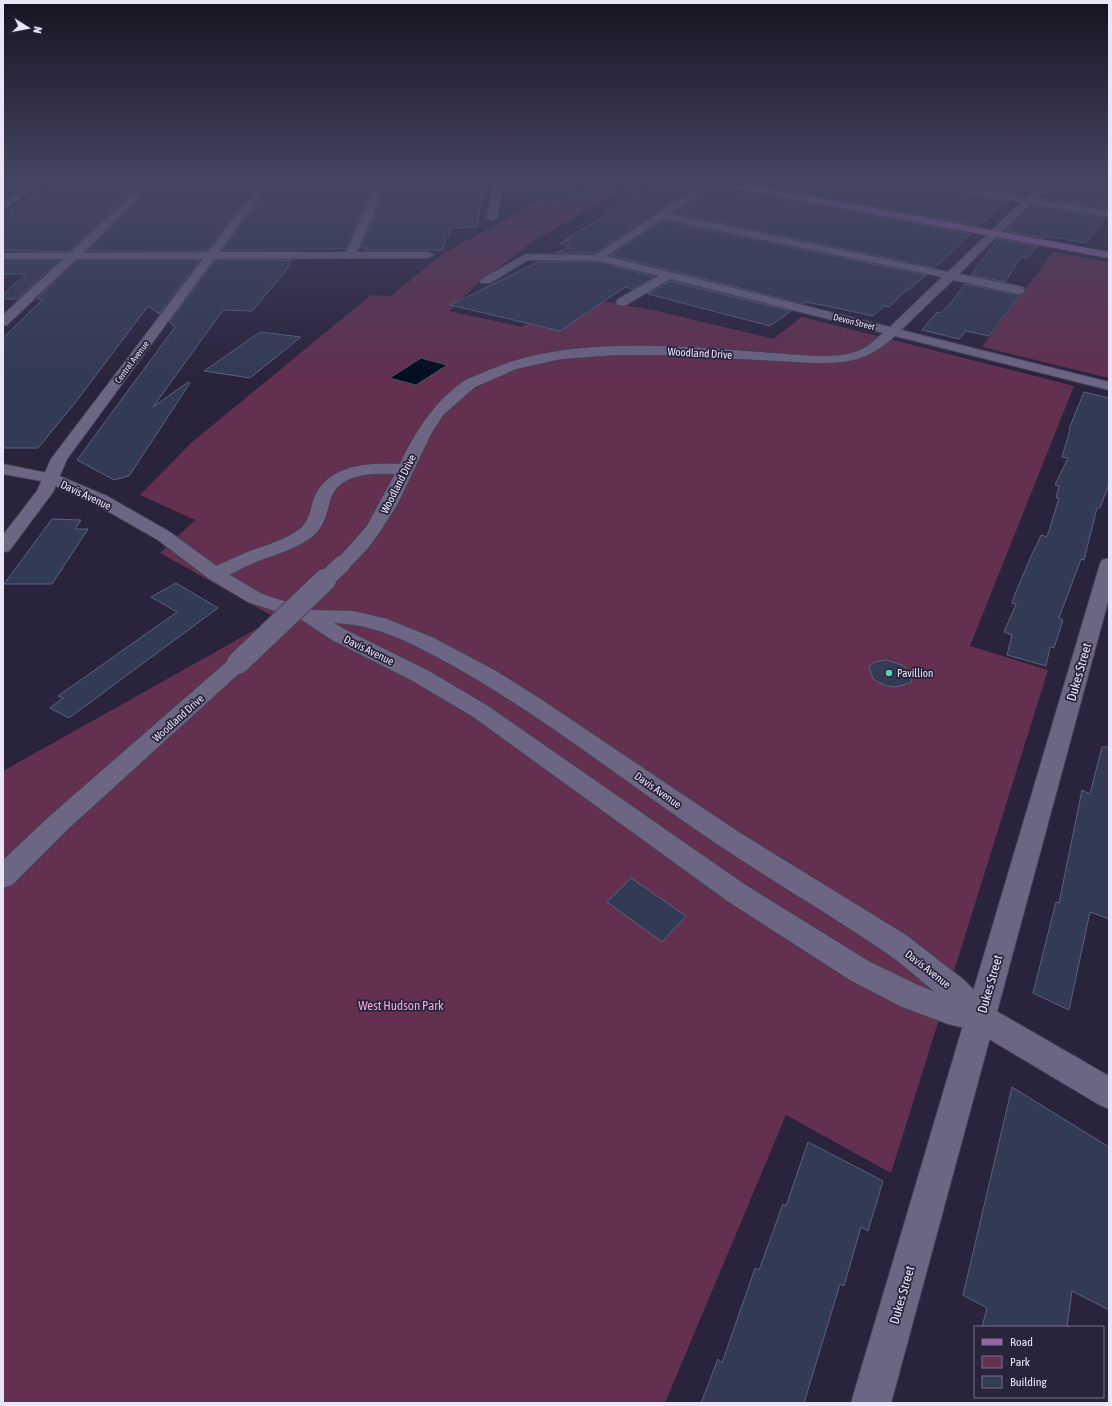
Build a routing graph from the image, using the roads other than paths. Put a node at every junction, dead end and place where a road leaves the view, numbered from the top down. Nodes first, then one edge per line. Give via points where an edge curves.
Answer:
1 (84, 247) edge
2 (217, 247) edge
3 (354, 247) edge
4 (615, 247) edge
5 (809, 247) edge
6 (980, 247) edge
7 (1060, 247) edge
8 (428, 255) dead end
9 (3, 256) edge
10 (74, 256) junction
11 (210, 256) junction
12 (350, 256) junction
13 (1109, 256) edge
14 (599, 258) junction
15 (668, 276) junction
16 (950, 276) junction
17 (486, 281) dead end
18 (1019, 290) dead end
19 (622, 302) dead end
20 (3, 322) edge
21 (892, 332) junction
22 (1109, 386) edge
23 (3, 468) edge
24 (406, 469) junction
25 (3, 478) edge
26 (51, 478) junction
27 (3, 547) edge
28 (1109, 564) edge
29 (215, 574) junction
30 (309, 616) junction
31 (3, 877) edge
32 (980, 1018) junction
33 (1109, 1093) edge
34 (871, 1403) edge

1 - 10 street
2 - 11 street, Central Avenue
3 - 12 street
4 - 14 street
5 - 16 street
6 - 16 street, Woodland Drive
7 - 13 main road
8 - 12 street
9 - 10 street
10 - 11 street
10 - 20 street
11 - 12 street
11 - 26 street, Central Avenue via 59,459
14 - 15 street, Devon Street
14 - 17 street, Devon Street via 526,257
15 - 19 street
15 - 21 street, Devon Street
16 - 18 street
16 - 21 street, Woodland Drive
21 - 22 street, Devon Street
21 - 24 street, Woodland Drive via 869,351 856,356 836,358 608,351 574,353 521,364 474,382 446,403 427,428
23 - 26 street, Davis Avenue
24 - 29 street via 366,470 340,478 328,487 311,529 286,544
24 - 31 street, Woodland Drive, bridge via 388,506 362,544 238,663 46,834
25 - 26 street, Davis Avenue
26 - 27 street, Central Avenue via 45,492
26 - 29 street, Davis Avenue via 86,492 164,536
28 - 32 street, Dukes Street
29 - 30 street, Davis Avenue via 255,598
30 - 32 street, Davis Avenue via 339,635 419,675 475,708 735,892 860,971 912,997
30 - 32 street, Davis Avenue via 353,617 380,623 427,643 488,676 728,838 896,944 954,989
32 - 33 street, Davis Avenue
32 - 34 street, Dukes Street

